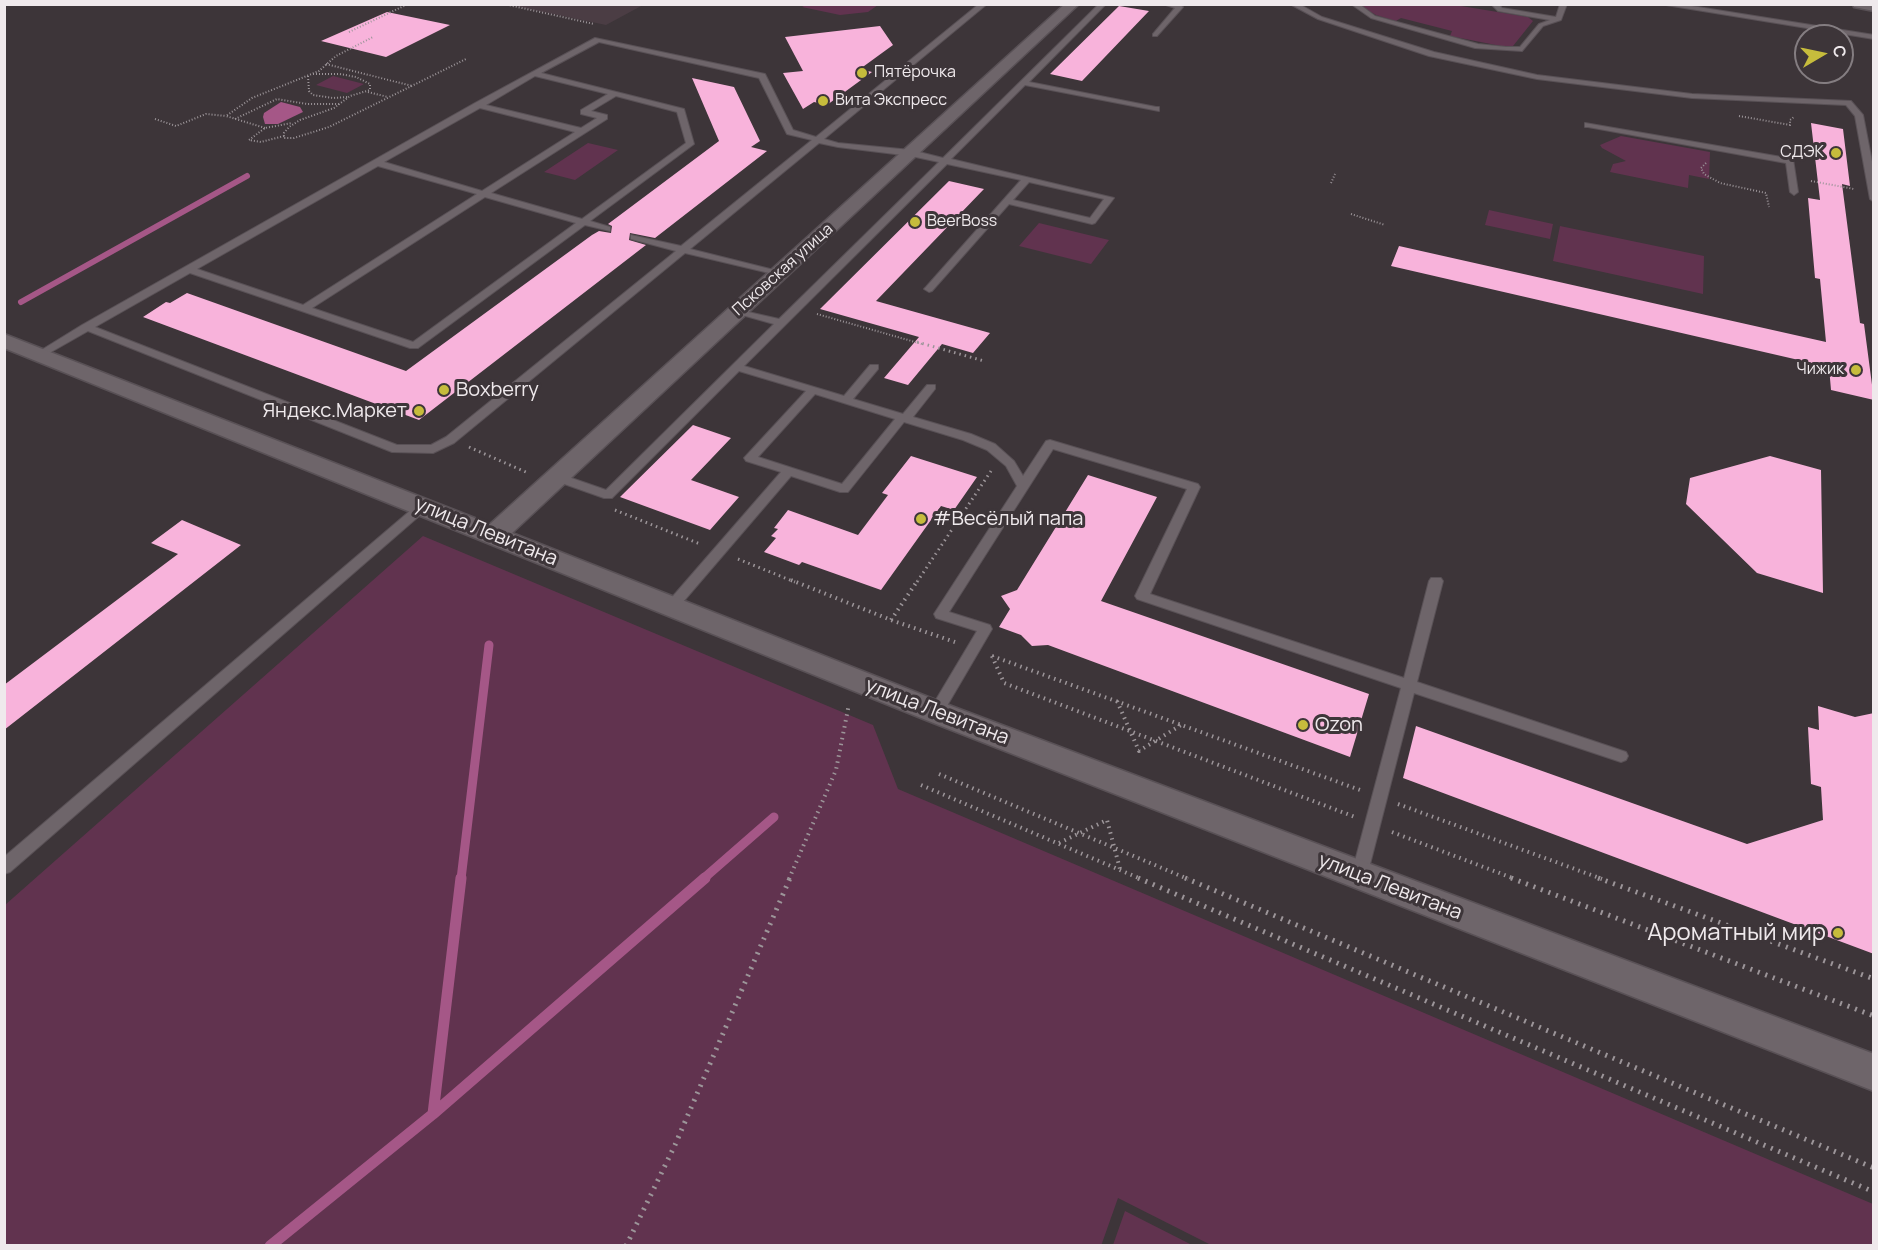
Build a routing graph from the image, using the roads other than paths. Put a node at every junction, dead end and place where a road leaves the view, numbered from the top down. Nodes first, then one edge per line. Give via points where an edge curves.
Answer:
1 (984, 4) edge
2 (1073, 4) edge
3 (1103, 4) edge
4 (1166, 4) edge
5 (1293, 4) edge
6 (1354, 4) edge
7 (1494, 4) edge
8 (1564, 4) edge
9 (1663, 4) edge
10 (1559, 19) junction
11 (1155, 34) dead end
12 (1874, 37) edge
13 (534, 74) junction
14 (1023, 83) junction
15 (615, 93) junction
16 (478, 105) junction
17 (1156, 110) dead end
18 (1587, 125) dead end
19 (582, 131) junction
20 (817, 139) junction
21 (911, 153) junction
22 (945, 160) junction
23 (377, 163) junction
24 (1027, 179) junction
25 (1794, 192) dead end
26 (484, 194) junction
27 (1874, 199) edge
28 (1007, 201) junction
29 (585, 223) junction
30 (607, 229) dead end
31 (634, 237) dead end
32 (684, 249) junction
33 (189, 269) junction
34 (779, 274) junction
35 (929, 289) dead end
36 (304, 308) junction
37 (739, 311) junction
38 (781, 323) junction
39 (86, 327) junction
40 (4, 340) edge
41 (40, 354) junction
42 (737, 367) junction
43 (874, 367) dead end
44 (931, 387) dead end
45 (813, 390) junction
46 (846, 400) junction
47 (904, 418) junction
48 (789, 471) junction
49 (554, 480) junction
50 (1023, 486) junction
51 (422, 507) junction
52 (494, 535) junction
53 (1436, 581) dead end
54 (672, 606) junction
55 (1408, 685) junction
56 (936, 712) junction
57 (1621, 756) dead end
58 (4, 867) edge
59 (1359, 876) junction
60 (1874, 1073) edge

1 - 20 lane
2 - 21 street, Псковская улица
3 - 14 lane
4 - 11 lane via 1180,7
5 - 27 lane via 1320,18 1432,54 1537,77 1692,96 1848,103 1859,115
6 - 10 lane via 1373,17 1478,46 1506,49 1522,49 1541,25
7 - 10 lane via 1500,10
8 - 10 lane
9 - 12 lane
13 - 15 lane
13 - 16 lane
13 - 20 lane via 598,40 762,76 790,132
14 - 17 lane
14 - 22 lane
15 - 19 lane via 584,112 604,117
15 - 29 lane via 681,111 690,144
16 - 19 lane
16 - 23 lane
18 - 25 lane via 1790,161
19 - 26 lane
20 - 21 lane
20 - 32 lane
21 - 22 lane
21 - 34 street, Псковская улица
22 - 24 lane
22 - 38 lane
23 - 26 lane
23 - 33 lane
24 - 28 lane
24 - 28 lane via 1110,198 1092,221
26 - 29 lane
26 - 36 lane
28 - 35 lane
29 - 30 lane
29 - 36 lane via 414,346
31 - 32 lane
32 - 34 lane
32 - 39 lane via 450,440 433,449 396,449
33 - 36 lane
33 - 39 lane
34 - 37 street, Псковская улица
37 - 38 lane
37 - 49 street, Псковская улица
38 - 42 lane
39 - 41 lane
40 - 41 street, улица Левитана
41 - 51 street, улица Левитана
42 - 45 lane
42 - 49 lane via 608,495
43 - 46 lane
44 - 47 lane
45 - 46 lane
45 - 48 lane via 750,458
46 - 47 lane
47 - 48 lane via 844,489
47 - 50 lane via 991,447 1010,464
48 - 54 lane
49 - 52 street, Псковская улица
50 - 55 lane via 1050,444 1194,487 1142,596
50 - 56 lane via 941,614 985,629
51 - 52 street, улица Левитана
51 - 58 lane
52 - 54 street, улица Левитана
53 - 55 lane
54 - 56 street, улица Левитана
55 - 57 lane
55 - 59 lane
56 - 59 street, улица Левитана
59 - 60 street, улица Левитана

